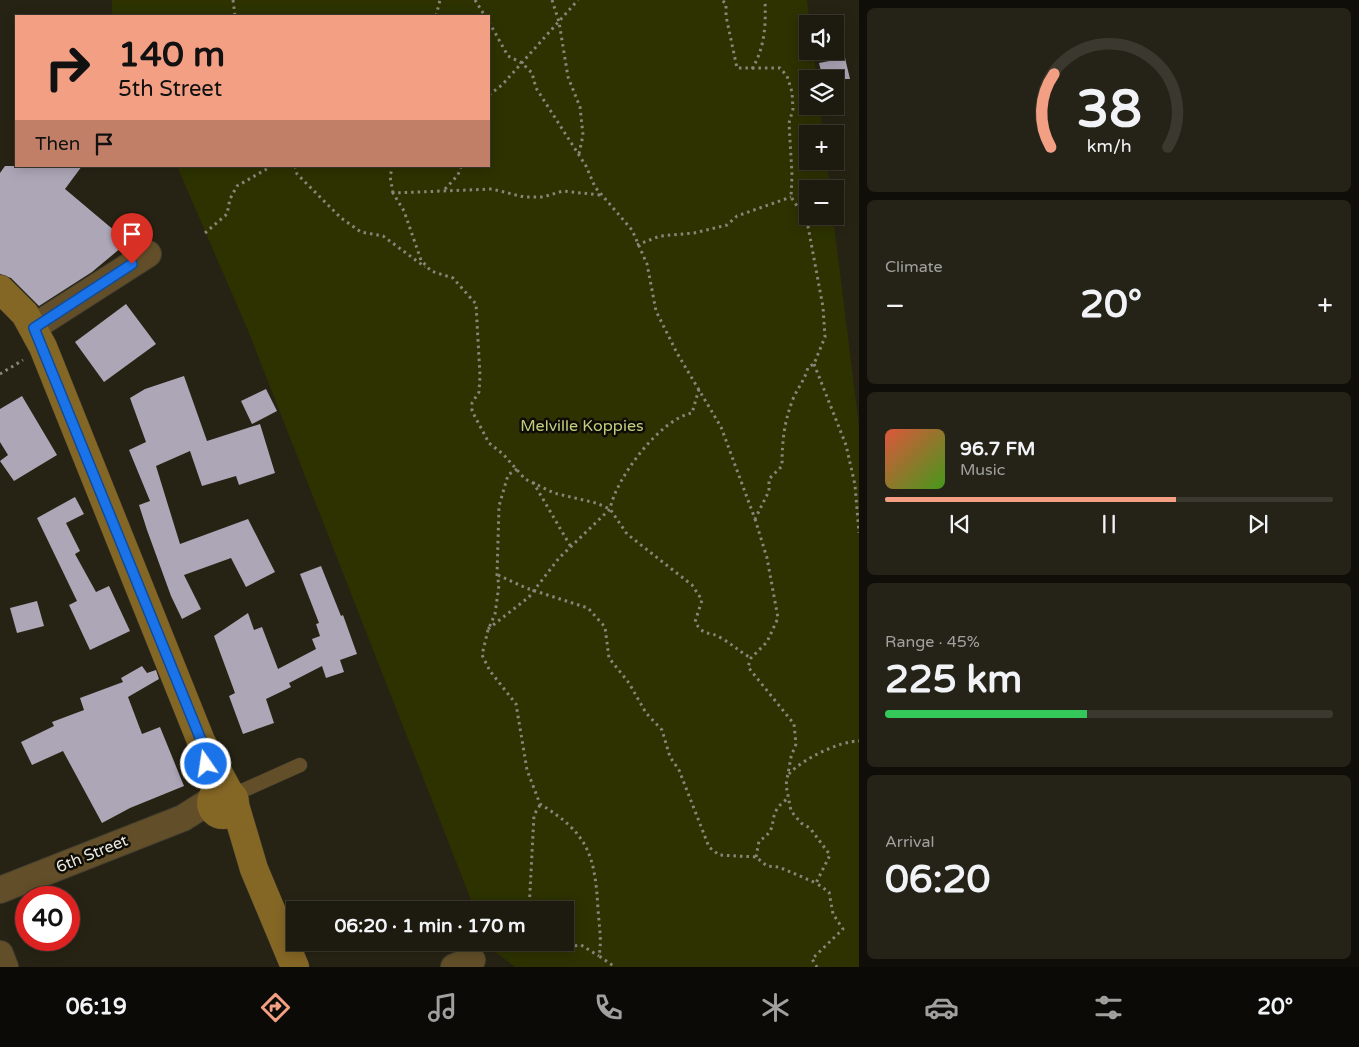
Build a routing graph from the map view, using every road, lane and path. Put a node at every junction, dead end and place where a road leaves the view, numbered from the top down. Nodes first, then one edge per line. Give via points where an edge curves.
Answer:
1 (233, 0) edge
2 (440, 0) edge
3 (471, 0) edge
4 (475, 0) edge
5 (552, 0) edge
6 (578, 0) edge
7 (722, 0) edge
8 (765, 0) edge
9 (235, 15) edge
10 (436, 15) edge
11 (484, 15) edge
12 (559, 22) junction
13 (490, 24) edge
14 (522, 63) junction
15 (752, 69) junction
16 (490, 94) edge
17 (579, 155) junction
18 (270, 167) edge
19 (294, 167) edge
20 (393, 167) edge
21 (461, 167) edge
22 (445, 189) junction
23 (393, 193) junction
24 (601, 195) junction
25 (791, 197) junction
26 (206, 233) dead end
27 (637, 245) junction
28 (148, 254) dead end
29 (432, 271) junction
30 (0, 289) edge
31 (34, 328) junction
32 (814, 364) junction
33 (699, 389) junction
34 (517, 469) junction
35 (532, 482) junction
36 (610, 509) junction
37 (755, 519) junction
38 (859, 533) edge
39 (571, 547) junction
40 (498, 575) junction
41 (534, 590) junction
42 (488, 630) junction
43 (751, 658) junction
44 (859, 741) edge
45 (300, 765) dead end
46 (789, 774) junction
47 (789, 797) junction
48 (223, 802) junction
49 (540, 804) junction
50 (756, 857) junction
51 (816, 883) junction
52 (0, 890) edge
53 (529, 901) edge
54 (574, 946) edge
55 (492, 951) edge
56 (0, 954) edge
57 (599, 956) junction
58 (463, 963) edge
59 (5, 967) edge
60 (295, 967) edge
61 (615, 967) edge
62 (817, 967) edge

1 - 9 path
2 - 10 path
3 - 4 path
4 - 11 path
5 - 12 path
6 - 12 path
7 - 15 path via 726,4 737,68
8 - 15 path via 764,42
12 - 14 path
12 - 17 path via 568,77 580,107 583,135
13 - 14 path via 508,56
14 - 16 path
14 - 17 path via 532,73 536,88
15 - 25 path via 780,68 787,76 792,92 789,132
17 - 24 path
18 - 26 path via 237,186 227,214
19 - 29 path via 297,174 348,223 361,232 383,236
20 - 23 path via 390,176
21 - 22 path
22 - 23 path
22 - 24 path via 492,189 524,197 543,197 563,191
23 - 29 path via 404,211 421,260
24 - 27 path via 632,230
25 - 27 path via 737,216 727,225 694,233 660,236
25 - 32 path via 807,221 823,307 825,337
27 - 33 path via 647,264 656,311
28 - 31 street
29 - 34 path via 453,278 476,304 480,376 479,392 472,411 489,442
30 - 31 street via 16,303
31 - 48 street via 201,740
32 - 37 path via 808,367 805,380 794,398 782,435 782,466 769,479 769,491
32 - 38 path via 846,445 855,485
33 - 36 path via 692,413 665,427 625,473
33 - 37 path via 721,427
34 - 35 path
34 - 40 path via 508,475 499,506
35 - 36 path via 554,493
35 - 39 path
36 - 39 path
36 - 43 path via 627,534 692,585 702,600 695,622 700,630 719,636 736,651
37 - 43 path via 767,558 778,618 767,642
39 - 41 path
40 - 41 path
40 - 42 path via 500,584 495,614
41 - 42 path
41 - 50 path via 588,608 605,627 608,658 629,683 646,713 662,730 670,757 679,770 709,847 719,855
42 - 49 path via 482,655 490,671 516,704 528,770
43 - 46 path via 748,667 752,674 794,724 796,744
44 - 46 path via 849,741 798,763
45 - 48 lane
46 - 47 path via 786,785
47 - 50 path via 776,810 768,836 759,842
47 - 51 path via 791,811 810,828 830,855
48 - 52 street, 6th Street
48 - 60 street
49 - 53 path via 534,815
49 - 57 path via 564,818 591,855 597,888
50 - 51 path via 767,866
51 - 62 path via 829,892 833,914 843,928 812,959
54 - 57 path via 580,945
55 - 58 path
56 - 59 street
57 - 61 path

